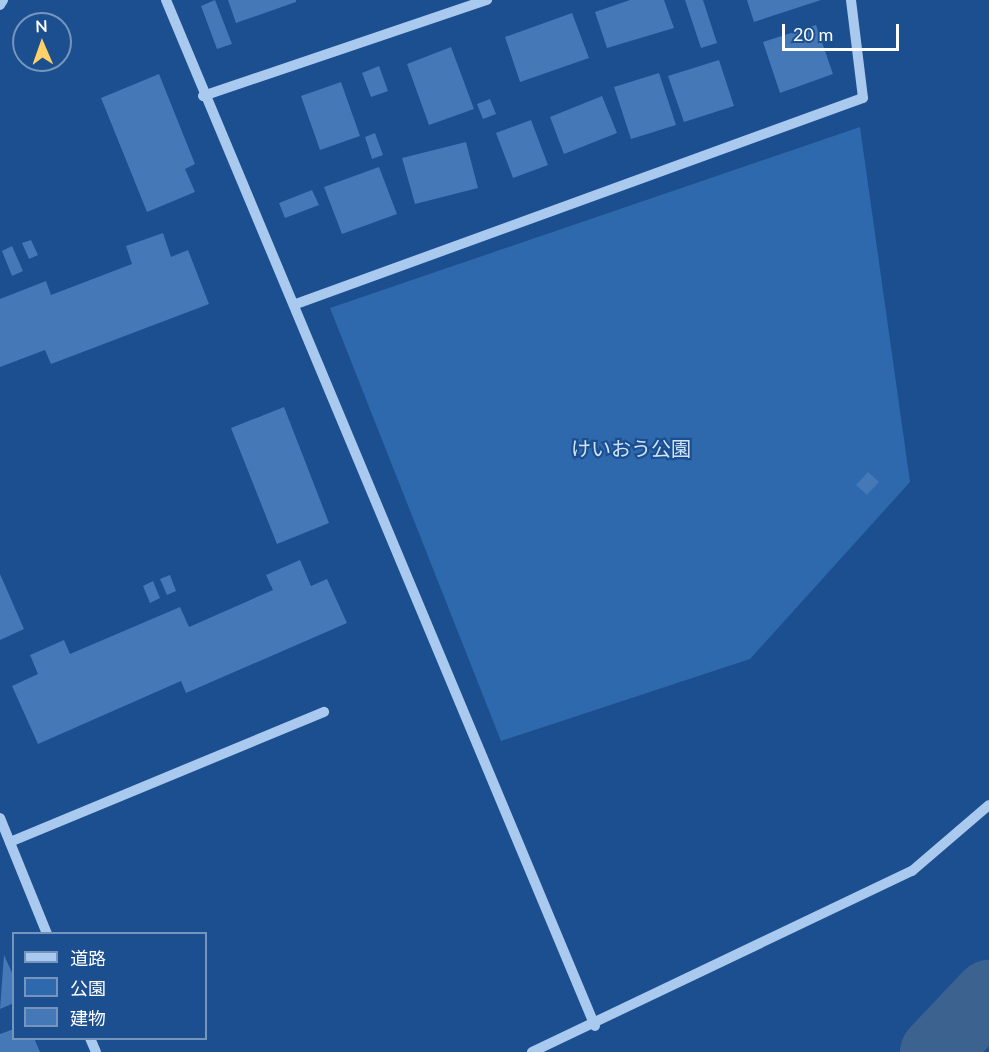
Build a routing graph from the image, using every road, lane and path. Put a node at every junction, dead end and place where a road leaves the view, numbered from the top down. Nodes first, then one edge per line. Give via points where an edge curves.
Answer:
1 (3, 0) edge
2 (166, 0) edge
3 (487, 0) edge
4 (851, 0) edge
5 (0, 5) edge
6 (203, 96) junction
7 (296, 304) junction
8 (324, 712) dead end
9 (989, 805) edge
10 (0, 818) edge
11 (10, 842) junction
12 (47, 932) edge
13 (595, 1026) junction
14 (532, 1052) edge

1 - 5 street
2 - 6 street
3 - 6 street
4 - 7 street via 863,98
6 - 7 street
7 - 13 street
8 - 11 street
9 - 13 street via 912,871
10 - 11 street
11 - 12 street
13 - 14 street

